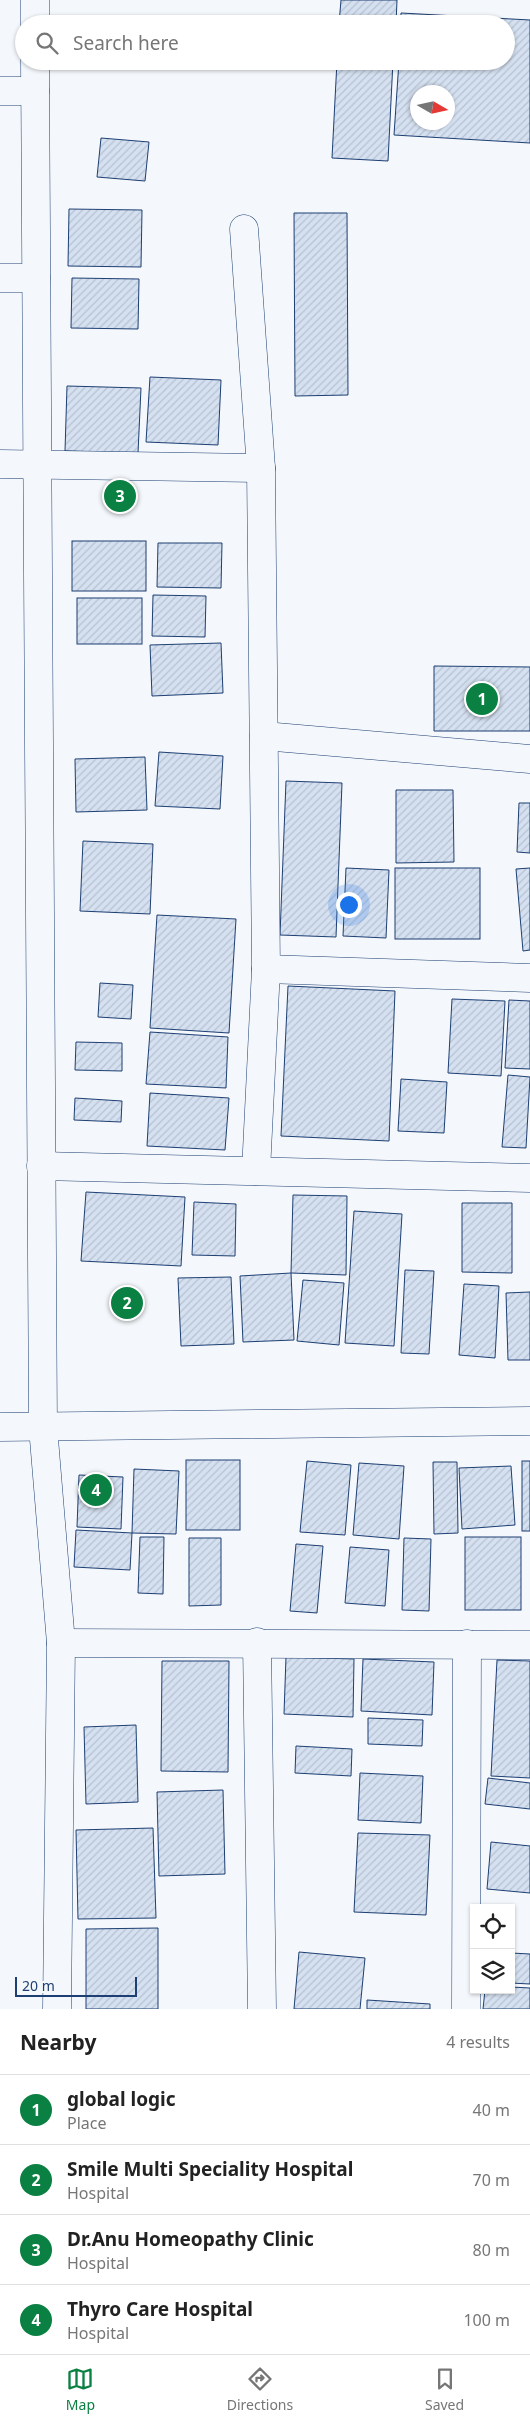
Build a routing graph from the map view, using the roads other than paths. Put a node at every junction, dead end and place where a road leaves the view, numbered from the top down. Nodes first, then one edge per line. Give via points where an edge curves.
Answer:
1 (35, 0) edge
2 (35, 15) edge
3 (35, 70) edge
4 (0, 91) edge
5 (35, 91) junction
6 (244, 230) dead end
7 (0, 278) edge
8 (36, 278) junction
9 (0, 464) edge
10 (38, 464) junction
11 (261, 468) junction
12 (264, 736) junction
13 (530, 759) edge
14 (266, 969) junction
15 (530, 978) edge
16 (41, 1166) junction
17 (256, 1171) junction
18 (530, 1178) edge
19 (530, 1422) edge
20 (43, 1427) junction
21 (0, 1428) edge
22 (257, 1642) junction
23 (61, 1643) junction
24 (467, 1644) junction
25 (530, 1645) edge
26 (57, 2009) edge
27 (262, 2009) edge
28 (466, 2009) edge

1 - 2 street
3 - 5 street
4 - 5 street
5 - 8 street
6 - 11 street
7 - 8 street
8 - 10 street
9 - 10 street
10 - 11 street
10 - 16 street
11 - 12 street
12 - 13 street
12 - 14 street
14 - 15 street
14 - 17 street
16 - 17 street
16 - 20 street
17 - 18 street
19 - 20 street
20 - 21 street
20 - 23 street
22 - 23 street
22 - 24 street
22 - 27 street
23 - 26 street
24 - 25 street
24 - 28 street

